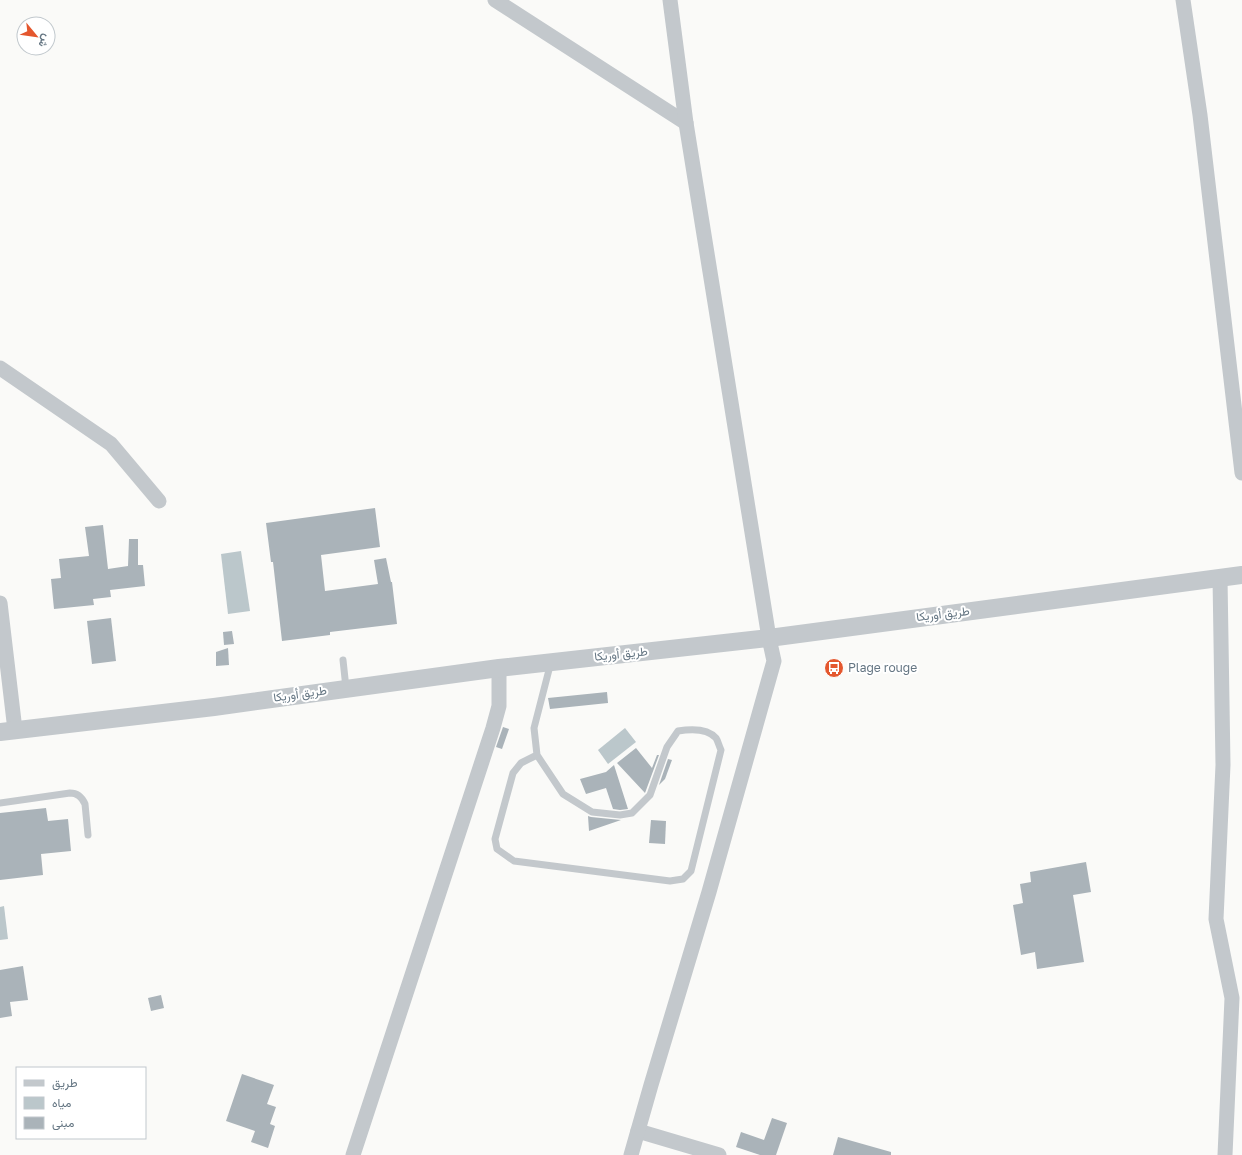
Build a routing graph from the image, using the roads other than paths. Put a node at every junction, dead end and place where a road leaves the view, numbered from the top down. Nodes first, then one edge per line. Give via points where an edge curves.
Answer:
1 (495, 0) edge
2 (670, 0) edge
3 (1183, 0) edge
4 (686, 123) junction
5 (0, 368) edge
6 (1242, 472) edge
7 (159, 501) dead end
8 (1242, 574) edge
9 (1220, 578) junction
10 (0, 603) edge
11 (769, 638) junction
12 (343, 660) dead end
13 (551, 662) junction
14 (498, 668) junction
15 (346, 688) junction
16 (8, 731) edge
17 (537, 755) junction
18 (0, 803) edge
19 (88, 835) dead end
20 (638, 1131) junction
21 (353, 1155) edge
22 (631, 1155) edge
23 (719, 1155) edge
24 (1225, 1155) edge

1 - 4 street
2 - 4 street
3 - 6 street via 1200,115
4 - 11 street
5 - 7 street via 111,444
8 - 9 street, طريق أوريكا
9 - 11 street, طريق أوريكا
9 - 24 street via 1223,765 1216,919 1232,998
10 - 16 street
11 - 13 street, طريق أوريكا
11 - 20 street via 774,660
12 - 15 lane
13 - 14 street, طريق أوريكا
13 - 17 lane via 534,728
14 - 15 street, طريق أوريكا
14 - 21 street via 499,706 495,720
15 - 16 street, طريق أوريكا via 214,707
17 - 17 lane via 562,794 592,812 620,815 632,813 650,796 667,747 678,731 691,729 710,732 721,750 691,871 684,879 670,880 514,861 497,849 495,839 512,773 520,763
18 - 19 lane via 78,794 85,804
20 - 22 street
20 - 23 street

